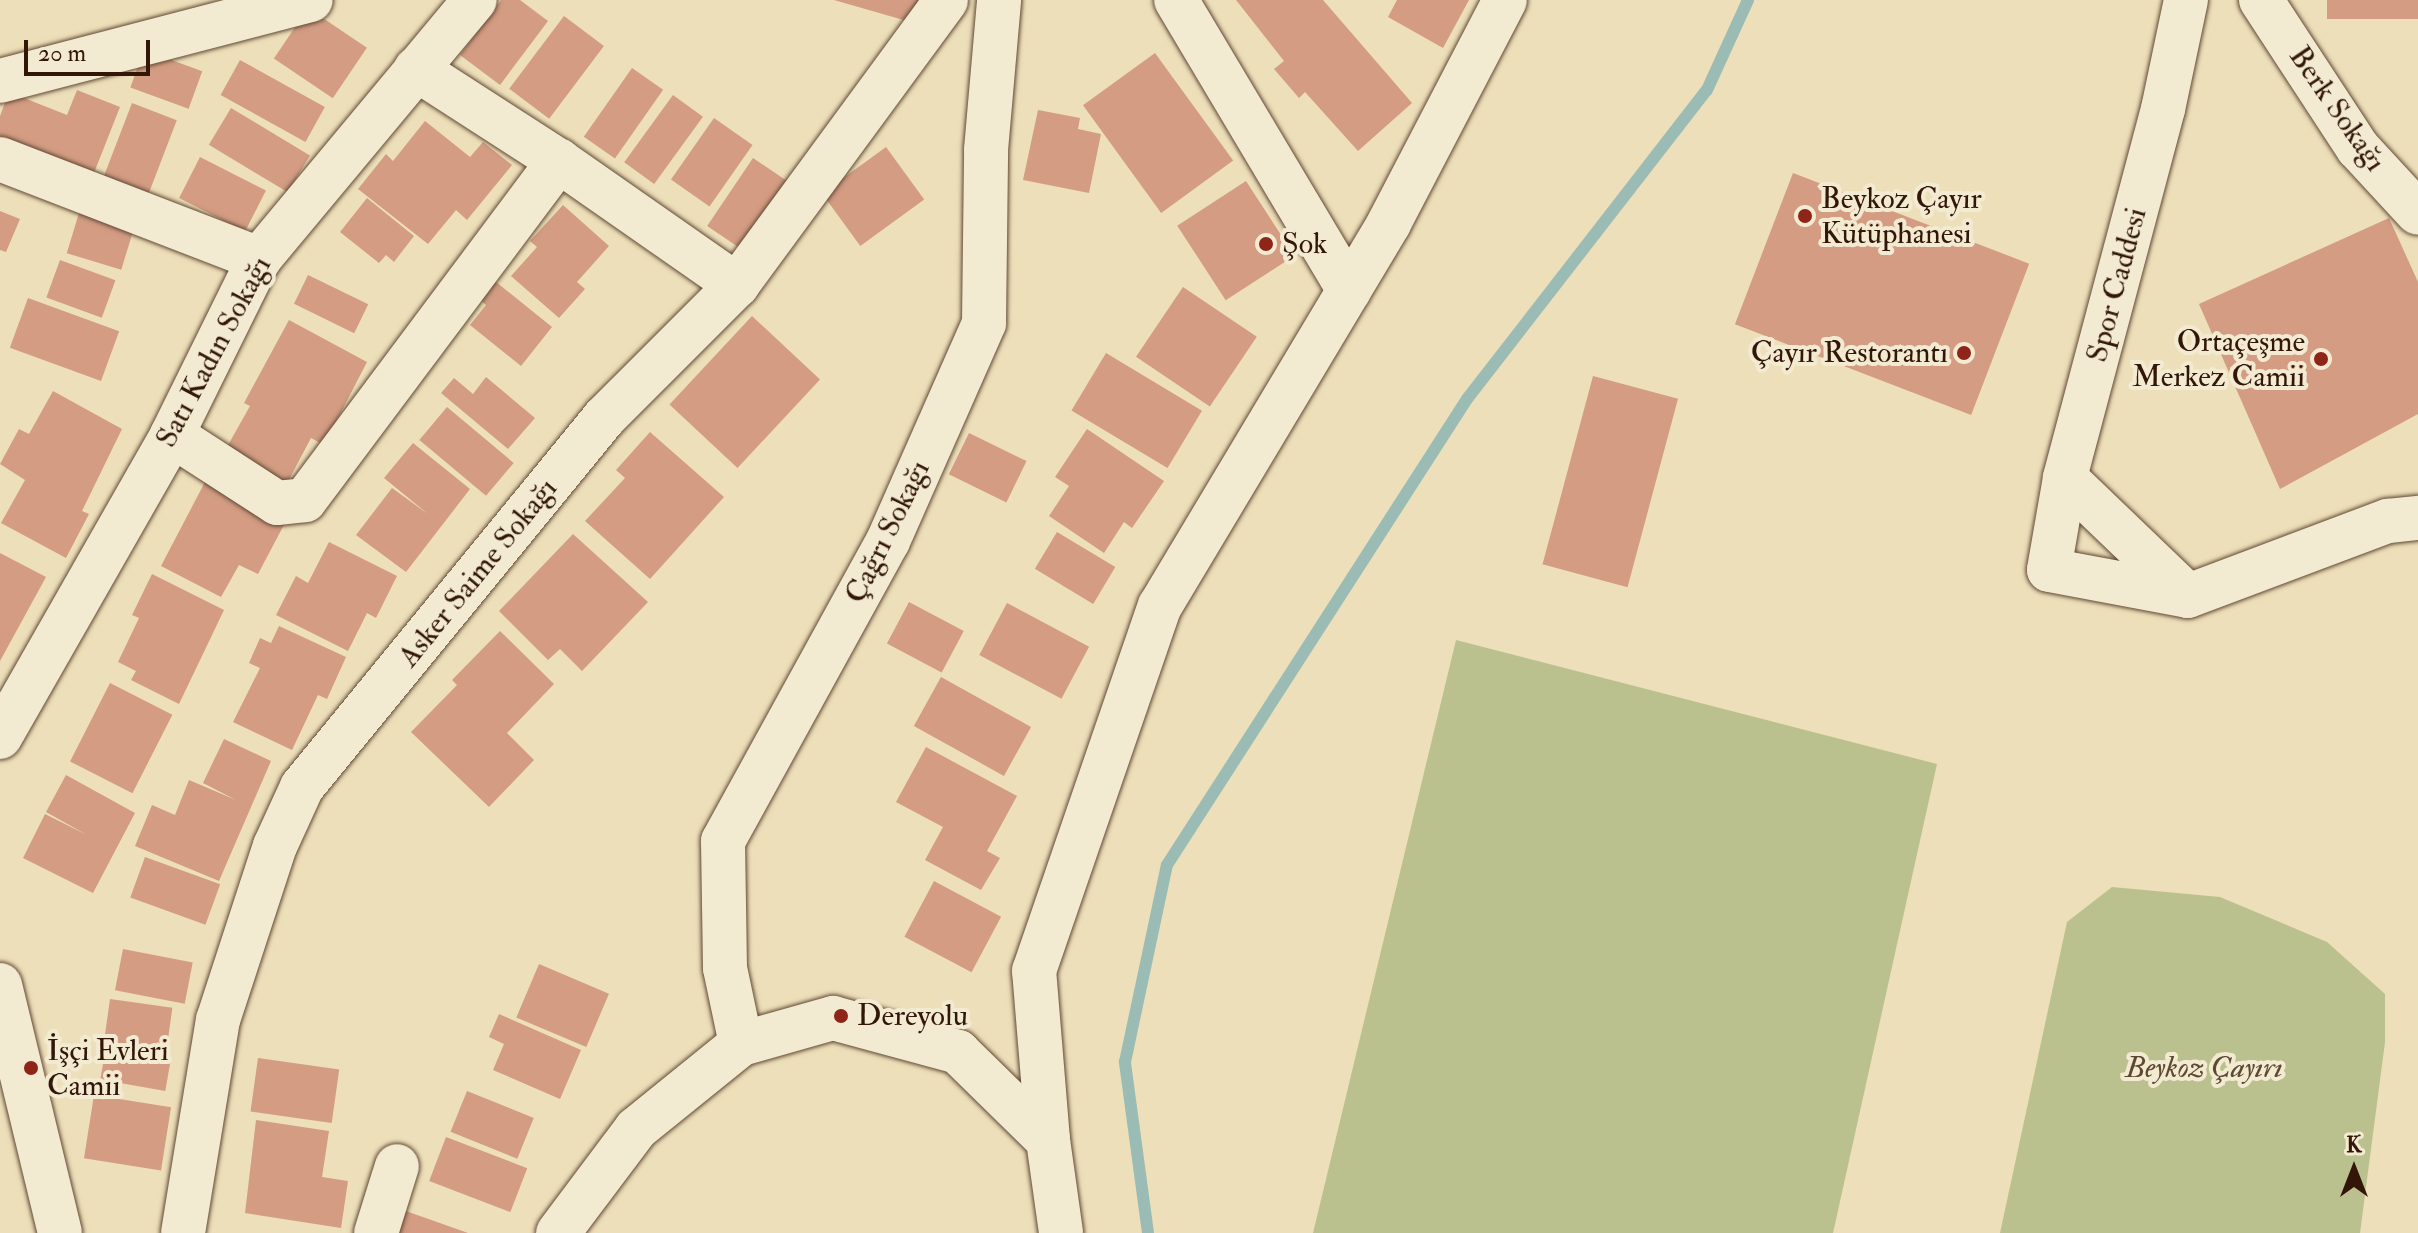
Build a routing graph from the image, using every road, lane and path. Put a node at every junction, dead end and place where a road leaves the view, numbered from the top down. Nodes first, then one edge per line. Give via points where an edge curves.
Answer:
1 (311, 0) edge
2 (475, 0) edge
3 (946, 0) edge
4 (999, 0) edge
5 (1176, 0) edge
6 (1505, 0) edge
7 (2186, 0) edge
8 (2261, 0) edge
9 (416, 69) junction
10 (0, 81) edge
11 (0, 159) edge
12 (559, 161) junction
13 (2418, 213) edge
14 (259, 259) junction
15 (737, 285) junction
16 (1349, 290) junction
17 (172, 435) junction
18 (2065, 478) junction
19 (2418, 518) edge
20 (2188, 596) junction
21 (0, 737) edge
22 (0, 985) edge
23 (741, 1044) junction
24 (1048, 1140) junction
25 (397, 1166) dead end
26 (60, 1233) edge
27 (183, 1233) edge
28 (376, 1233) edge
29 (558, 1233) edge
30 (1061, 1233) edge

1 - 10 street
2 - 9 street, Satı Kadın Sokağı
3 - 15 street, Asker Saime Sokağı
4 - 23 street, Çağrı Sokağı via 986,150 984,323 888,541 723,841 725,968
5 - 16 street
6 - 16 street
7 - 18 street, Spor Caddesi via 2163,109
8 - 13 street, Berk Sokağı via 2358,148
9 - 12 street
9 - 14 street, Satı Kadın Sokağı
11 - 14 street
12 - 15 street
12 - 17 street via 305,500 277,503
14 - 17 street, Satı Kadın Sokağı
15 - 27 street, Asker Saime Sokağı via 605,417 302,787 275,846 218,1020
16 - 24 street via 1160,606 1034,971
17 - 21 street, Satı Kadın Sokağı
18 - 20 street
18 - 20 street, Spor Caddesi via 2049,570
19 - 20 street via 2388,521
22 - 26 street
23 - 24 street via 833,1018 958,1052
23 - 29 street via 636,1129
24 - 30 street
25 - 28 street

